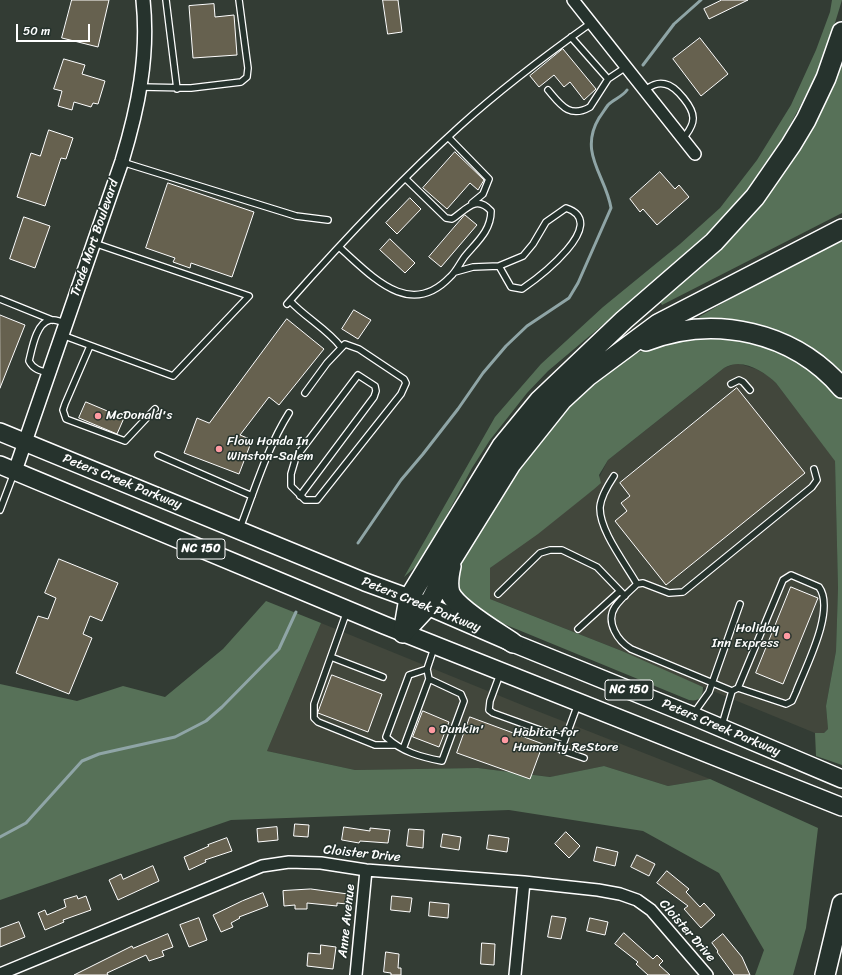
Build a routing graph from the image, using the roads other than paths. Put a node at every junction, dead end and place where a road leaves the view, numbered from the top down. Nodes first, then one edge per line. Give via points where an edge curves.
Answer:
1 (143, 0) edge
2 (166, 0) edge
3 (239, 0) edge
4 (573, 0) edge
5 (591, 23) junction
6 (842, 32) edge
7 (571, 37) junction
8 (626, 67) junction
9 (608, 79) junction
10 (142, 86) junction
11 (176, 89) junction
12 (548, 90) dead end
13 (645, 90) junction
14 (448, 137) junction
15 (683, 139) junction
16 (695, 154) dead end
17 (122, 162) junction
18 (406, 179) junction
19 (472, 204) junction
20 (842, 217) edge
21 (328, 220) dead end
22 (842, 229) edge
23 (94, 243) junction
24 (340, 247) junction
25 (499, 266) junction
26 (454, 272) junction
27 (0, 299) edge
28 (52, 320) junction
29 (64, 329) junction
30 (90, 346) junction
31 (341, 347) junction
32 (605, 361) junction
33 (49, 373) junction
34 (731, 384) dead end
35 (842, 388) edge
36 (750, 390) dead end
37 (305, 394) dead end
38 (539, 401) junction
39 (155, 409) dead end
40 (289, 414) dead end
41 (0, 432) edge
42 (25, 442) junction
43 (158, 455) dead end
44 (8, 468) edge
45 (814, 469) dead end
46 (614, 476) dead end
47 (252, 496) junction
48 (300, 496) junction
49 (0, 510) edge
50 (240, 530) junction
51 (452, 559) junction
52 (640, 583) junction
53 (620, 591) junction
54 (498, 594) dead end
55 (625, 596) junction
56 (409, 598) junction
57 (740, 604) dead end
58 (428, 606) junction
59 (347, 610) junction
60 (578, 629) dead end
61 (403, 633) junction
62 (513, 643) junction
63 (435, 646) junction
64 (331, 657) junction
65 (427, 669) junction
66 (501, 672) junction
67 (383, 677) dead end
68 (429, 678) junction
69 (713, 683) junction
70 (738, 688) junction
71 (732, 691) junction
72 (579, 702) junction
73 (693, 716) junction
74 (721, 727) junction
75 (565, 739) junction
76 (394, 745) junction
77 (403, 749) junction
78 (584, 758) dead end
79 (836, 776) edge
80 (842, 807) edge
81 (366, 870) junction
82 (524, 882) junction
83 (842, 904) edge
84 (0, 974) edge
85 (356, 975) edge
86 (516, 975) edge
87 (707, 975) edge
88 (825, 975) edge

1 - 10 street, Trade Mart Boulevard via 146,38
2 - 11 lane
3 - 11 lane via 247,77 232,84
4 - 5 street
5 - 7 lane
5 - 8 street
6 - 38 highway via 817,99 791,145 755,197 714,242 624,320
7 - 9 lane
7 - 14 lane via 511,83
8 - 9 lane
8 - 13 street
9 - 12 lane via 590,107 576,112 564,109
10 - 11 lane
10 - 17 street, Trade Mart Boulevard
13 - 15 street
13 - 15 lane via 658,83 665,84 672,87 689,104 692,127
14 - 18 lane
14 - 19 lane via 490,179 483,194
15 - 16 street
17 - 21 lane via 296,216
17 - 23 street, Trade Mart Boulevard
18 - 19 lane via 446,218 452,219
18 - 24 lane
19 - 26 lane via 480,203 487,206 491,211 491,218 488,229
20 - 38 highway via 647,320 605,348
22 - 32 highway via 658,324
23 - 29 street, Trade Mart Boulevard
23 - 30 lane via 249,296 173,376
24 - 26 lane via 386,287 400,294 412,296 426,293 437,288
24 - 31 lane via 289,303 335,338
25 - 25 lane via 511,288 522,289 565,253 577,236 579,215 574,210 566,208 559,212 546,222 523,256
25 - 26 lane via 473,267
27 - 28 lane
28 - 29 lane
28 - 33 lane via 39,328 29,361 37,370
29 - 30 lane
29 - 33 street, Trade Mart Boulevard
30 - 39 lane via 63,410 66,419 125,441
31 - 37 lane
31 - 48 lane via 345,344 359,349 404,379 406,383 401,394 317,500 304,500
32 - 35 highway via 640,343 669,333 701,328 738,330 790,346 821,366
32 - 51 highway via 562,400 534,433 511,464
33 - 42 street, Trade Mart Boulevard
34 - 36 lane via 739,380
38 - 56 highway via 502,446
40 - 47 lane via 279,429
41 - 42 main road, Peters Creek Parkway / NC 150
42 - 44 street, Trade Mart Boulevard
42 - 50 main road, Peters Creek Parkway / NC 150
43 - 47 lane
44 - 49 lane
44 - 59 main road, Peters Creek Parkway / NC 150
45 - 52 lane via 817,480 812,487 683,592 669,593
46 - 52 lane via 606,488 600,506 602,523
47 - 50 lane
48 - 48 lane via 290,486 296,457 358,375 362,376 375,386 374,397
50 - 56 main road, Peters Creek Parkway / NC 150
51 - 58 highway
51 - 62 highway via 448,582 459,606
52 - 55 lane
53 - 54 lane via 596,567 562,550 550,550 540,553
53 - 55 lane
53 - 60 lane
55 - 69 lane via 615,608 611,621 623,644
56 - 58 main road, Peters Creek Parkway / NC 150
56 - 61 highway
57 - 69 lane
58 - 61 highway
58 - 62 main road, Peters Creek Parkway / NC 150
59 - 61 main road, Peters Creek Parkway / NC 150
59 - 64 lane
61 - 63 main road, Peters Creek Parkway / NC 150
62 - 73 main road, Peters Creek Parkway / NC 150
63 - 65 lane
63 - 66 main road, Peters Creek Parkway / NC 150
64 - 67 lane
64 - 76 lane via 314,704 314,718 318,722 375,745
65 - 68 lane
65 - 76 lane via 409,675 386,737
66 - 72 main road, Peters Creek Parkway / NC 150
66 - 75 lane via 489,710
68 - 77 lane
68 - 77 lane via 461,694 464,701 442,761 418,756
69 - 71 lane
69 - 73 lane
70 - 70 lane via 783,580 791,575 819,587 824,618 792,701 786,704
70 - 71 lane
71 - 74 lane
72 - 75 lane
72 - 80 main road, Peters Creek Parkway / NC 150
73 - 74 main road, Peters Creek Parkway / NC 150
74 - 79 main road, Peters Creek Parkway / NC 150
75 - 78 lane via 561,750
76 - 77 lane
81 - 82 street, Cloister Drive
81 - 84 street, Cloister Drive via 321,863 289,862 262,866
81 - 85 street, Anne Avenue
82 - 86 street
82 - 87 street, Cloister Drive via 598,890 636,900 651,910
83 - 88 highway

